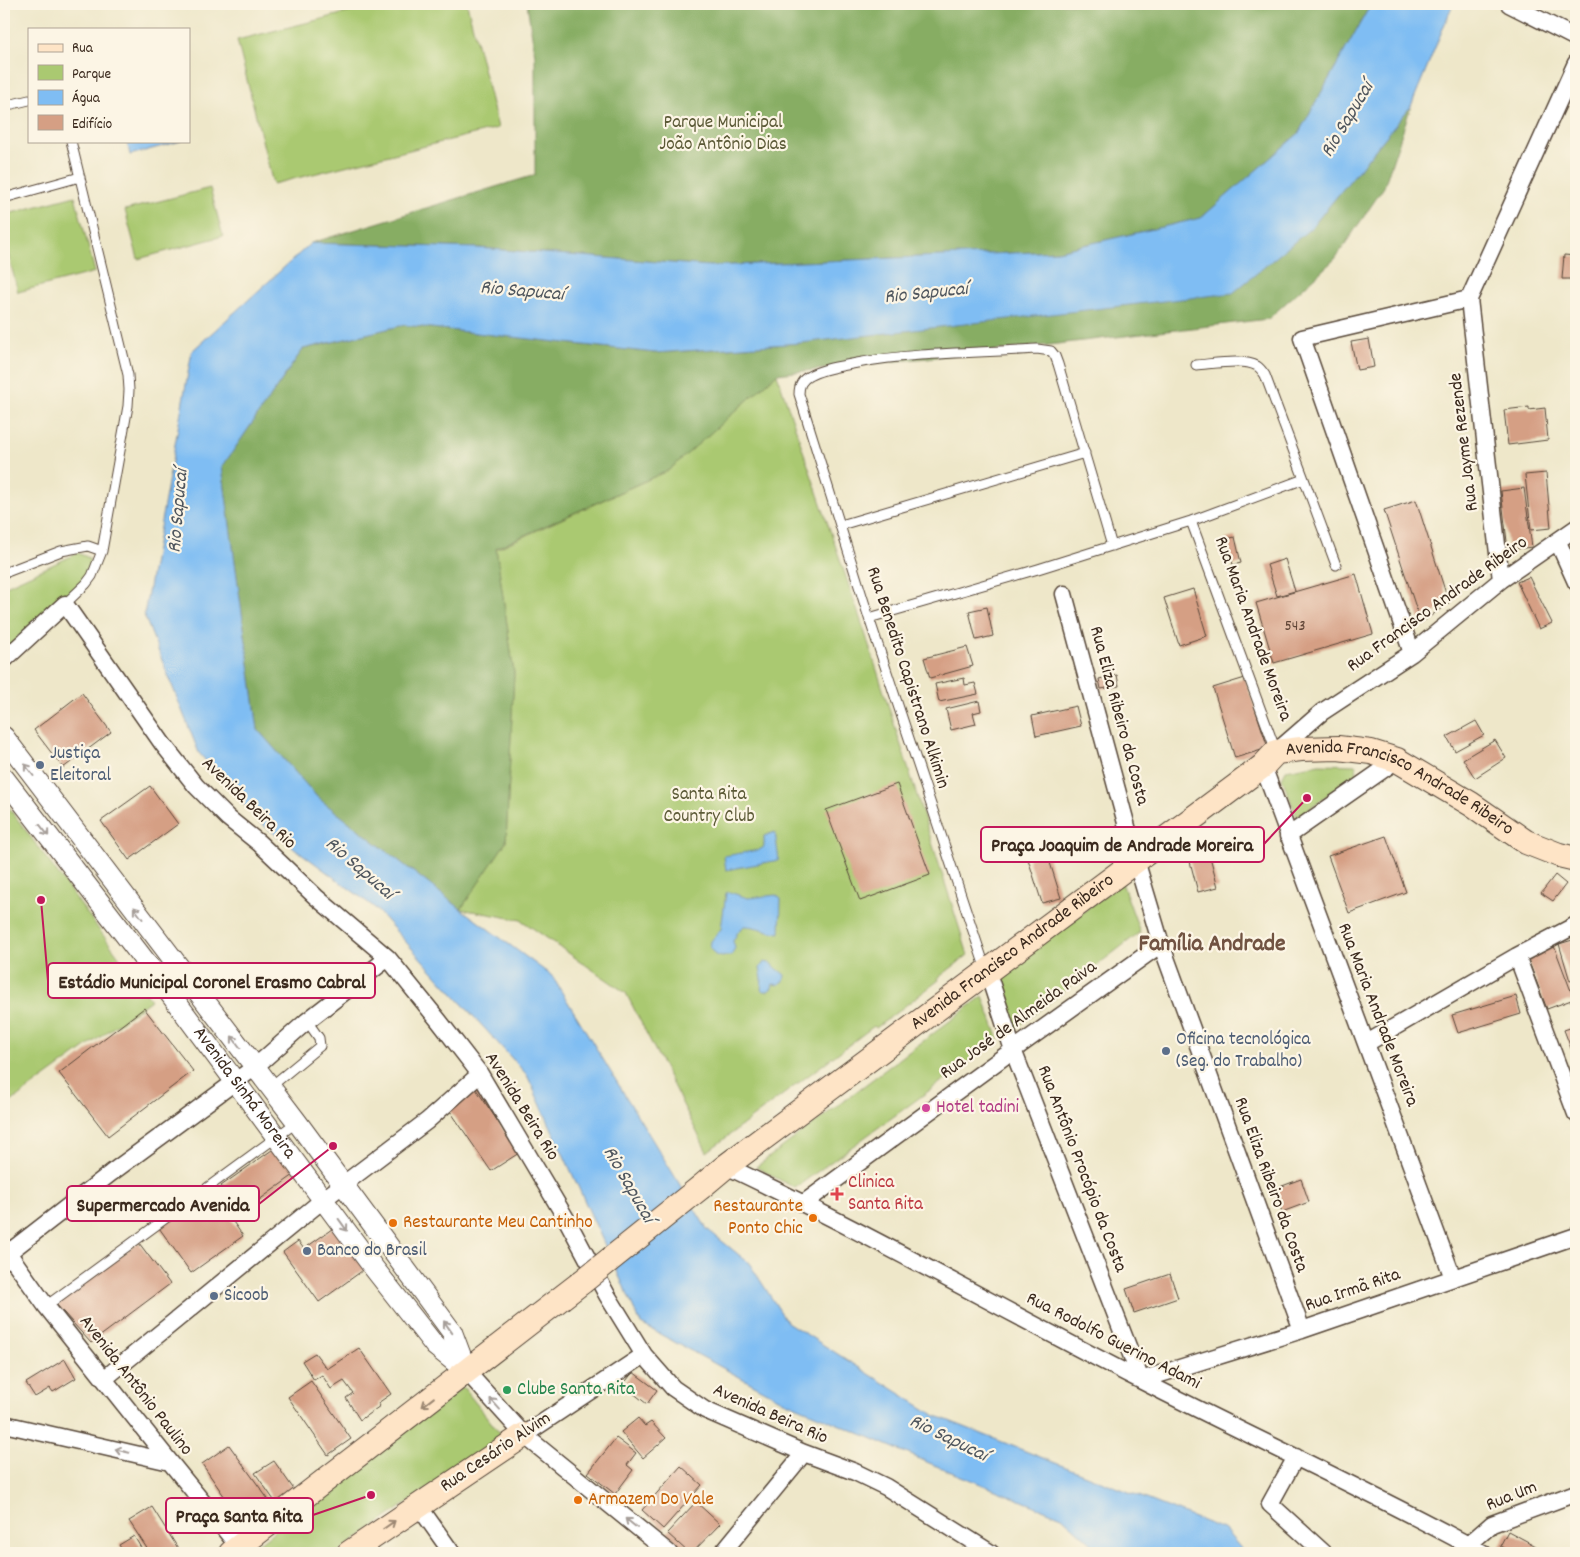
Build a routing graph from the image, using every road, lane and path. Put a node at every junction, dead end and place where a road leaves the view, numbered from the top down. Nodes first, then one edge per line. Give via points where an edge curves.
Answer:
1 (1509, 4) edge
2 (1576, 38) edge
3 (1576, 63) edge
4 (28, 100) edge
5 (4, 106) edge
6 (72, 142) edge
7 (80, 177) junction
8 (4, 198) edge
9 (1469, 299) junction
10 (1196, 365) dead end
11 (1085, 453) junction
12 (1304, 479) junction
13 (1191, 521) junction
14 (841, 525) junction
15 (1576, 528) edge
16 (1558, 542) junction
17 (1112, 546) junction
18 (102, 551) junction
19 (1336, 565) dead end
20 (4, 573) edge
21 (1501, 580) junction
22 (1576, 582) edge
23 (1064, 594) dead end
24 (65, 604) junction
25 (869, 618) junction
26 (1412, 653) junction
27 (4, 660) edge
28 (4, 736) edge
29 (1270, 759) junction
30 (1397, 760) junction
31 (4, 778) edge
32 (1288, 836) junction
33 (1576, 858) edge
34 (1136, 860) junction
35 (1576, 925) edge
36 (1161, 944) junction
37 (1517, 956) junction
38 (388, 958) junction
39 (180, 968) junction
40 (987, 970) junction
41 (162, 983) junction
42 (307, 1022) junction
43 (1366, 1043) junction
44 (1013, 1050) junction
45 (255, 1067) junction
46 (480, 1074) junction
47 (235, 1081) junction
48 (270, 1088) junction
49 (1576, 1114) edge
50 (296, 1122) junction
51 (277, 1137) junction
52 (726, 1166) junction
53 (342, 1186) junction
54 (324, 1199) junction
55 (804, 1203) junction
56 (1576, 1236) edge
57 (5, 1254) edge
58 (1453, 1278) junction
59 (46, 1306) junction
60 (1302, 1330) junction
61 (644, 1355) junction
62 (467, 1372) junction
63 (104, 1379) junction
64 (1141, 1380) junction
65 (4, 1424) edge
66 (524, 1435) junction
67 (804, 1453) junction
68 (1296, 1457) junction
69 (170, 1462) junction
70 (1576, 1493) edge
71 (418, 1506) junction
72 (1476, 1549) edge
73 (235, 1550) edge
74 (349, 1553) edge
75 (452, 1553) edge
76 (669, 1553) edge
77 (722, 1553) edge
78 (991, 1553) edge
79 (1324, 1553) edge

1 - 2 street
3 - 9 street
4 - 5 lane
6 - 7 lane
7 - 8 lane
7 - 18 lane via 130,390
9 - 21 street, Rua Jayme Rezende
9 - 26 street via 1302,338
10 - 12 lane via 1239,362 1259,367 1265,375
11 - 14 lane
11 - 14 lane, Rua Benedito Capistrano Alkimin via 1051,351 897,357 836,367 802,381 799,394
11 - 17 lane
12 - 13 lane
12 - 19 lane
13 - 17 lane
13 - 29 lane, Rua Maria Andrade Moreira
14 - 25 lane, Rua Benedito Capistrano Alkimin
15 - 16 street, Rua Francisco Andrade Ribeiro
16 - 21 street, Rua Francisco Andrade Ribeiro
16 - 22 street
17 - 25 lane
18 - 20 lane via 88,546 61,551
18 - 24 lane via 86,584
21 - 26 street, Rua Francisco Andrade Ribeiro
23 - 34 street, Rua Eliza Ribeiro da Costa
24 - 27 street
24 - 38 street, Avenida Beira Rio via 196,786 316,897
25 - 40 lane, Rua Benedito Capistrano Alkimin
26 - 29 street, Rua Francisco Andrade Ribeiro via 1322,712
39 -> 28 street, Avenida Sinhá Moreira
29 - 30 main road, Avenida Francisco Andrade Ribeiro via 1301,749 1338,748
29 - 32 street, Rua Maria Andrade Moreira
29 - 34 main road, Avenida Francisco Andrade Ribeiro
30 - 32 street
30 - 33 main road, Avenida Francisco Andrade Ribeiro via 1526,842
31 -> 41 street, Avenida Sinhá Moreira
32 - 43 street, Rua Maria Andrade Moreira
34 - 36 street, Rua Eliza Ribeiro da Costa
34 - 40 main road, Avenida Francisco Andrade Ribeiro
35 - 37 street
36 - 44 street, Rua José de Almeida Paiva
36 - 60 street, Rua Eliza Ribeiro da Costa
37 - 43 street
37 - 49 street
38 - 42 street
38 - 46 street, Avenida Beira Rio
39 - 41 street
45 -> 39 street, Avenida Sinhá Moreira
40 - 44 street, Rua Antônio Procópio da Costa
40 - 52 main road, Avenida Francisco Andrade Ribeiro
41 - 47 street, Avenida Sinhá Moreira
42 - 45 street
42 - 48 lane via 319,1038 320,1046
43 - 58 street, Rua Maria Andrade Moreira
44 - 55 street, Rua José de Almeida Paiva
44 - 64 street, Rua Antônio Procópio da Costa
45 - 47 street
45 - 48 street, Avenida Sinhá Moreira
46 - 53 street via 427,1121
46 - 61 street, Avenida Beira Rio
47 - 51 street, Avenida Sinhá Moreira
47 - 57 street
48 - 50 street, Avenida Sinhá Moreira
50 - 51 lane
50 - 53 street, Avenida Sinhá Moreira
51 - 54 street, Avenida Sinhá Moreira
51 - 59 lane
52 - 55 street, Rua Rodolfo Guerino Adami
52 - 62 main road, Avenida Francisco Andrade Ribeiro, bridge
53 - 54 street
62 -> 53 street, Avenida Sinhá Moreira via 452,1332
54 -> 62 street, Avenida Sinhá Moreira via 435,1346
54 - 63 street
55 - 64 street, Rua Rodolfo Guerino Adami
56 - 58 street, Rua Irmã Rita
57 - 59 street, Avenida Antônio Paulino
58 - 60 street, Rua Irmã Rita
59 - 63 street, Avenida Antônio Paulino
60 - 64 street, Rua Irmã Rita
61 - 66 street, Rua Cesário Alvim
61 - 67 street, Avenida Beira Rio via 673,1388 705,1410
66 -> 62 street
62 -> 73 main road, Avenida Francisco Andrade Ribeiro
63 - 69 street, Avenida Antônio Paulino
64 - 68 street, Rua Rodolfo Guerino Adami
69 -> 65 street
66 - 71 main road, Rua Cesário Alvim
76 -> 66 street
67 - 77 street
67 - 78 street, Avenida Beira Rio via 886,1487
68 - 72 street, Rua Rodolfo Guerino Adami
68 - 79 street via 1270,1504
69 - 73 street, Avenida Antônio Paulino
70 - 72 street, Rua Um via 1492,1524
74 -> 71 main road, Rua Cesário Alvim
71 - 75 street

